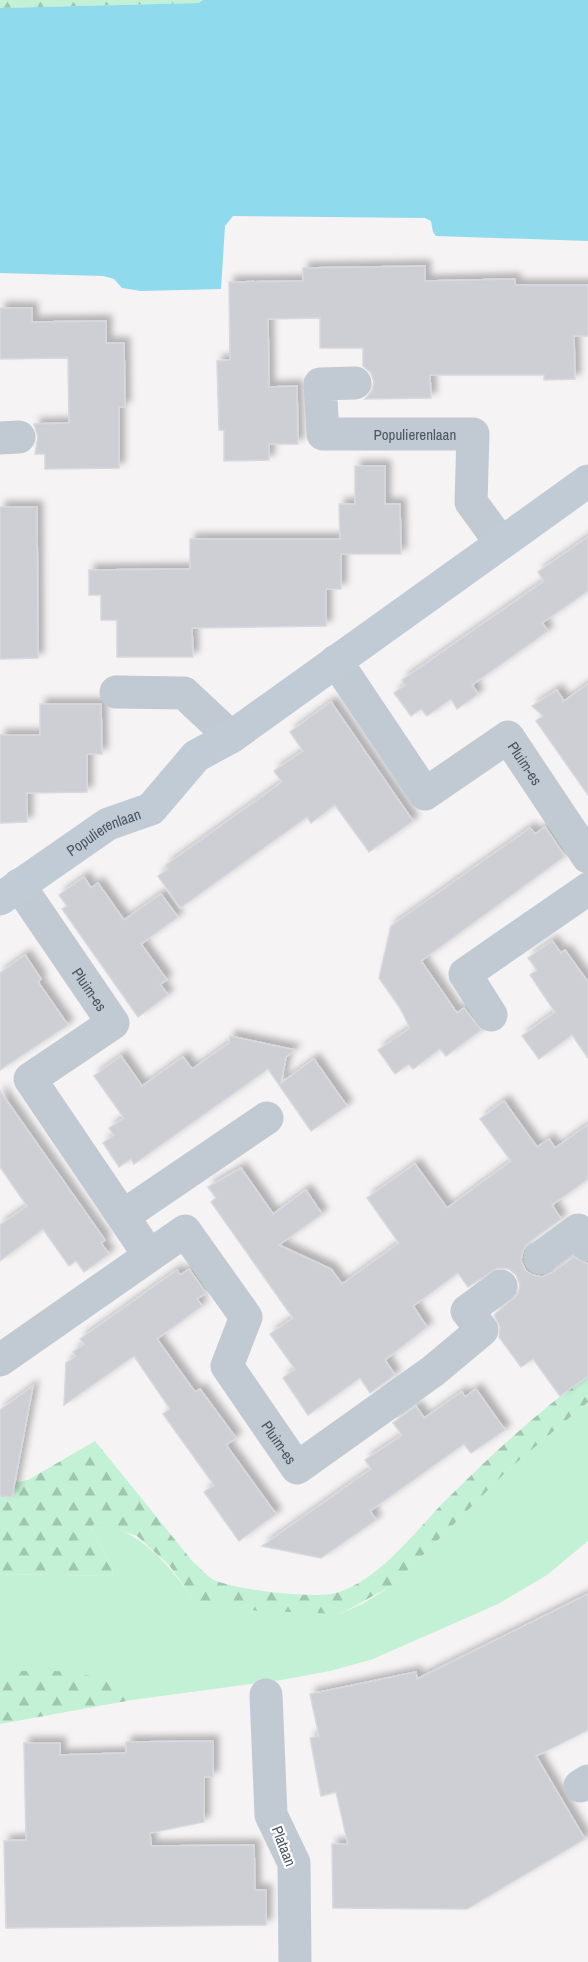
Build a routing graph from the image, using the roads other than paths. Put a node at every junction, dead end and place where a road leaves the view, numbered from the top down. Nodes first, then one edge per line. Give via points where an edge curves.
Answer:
1 (355, 383) dead end
2 (588, 481) edge
3 (501, 543) junction
4 (336, 661) junction
5 (116, 692) dead end
6 (231, 737) junction
7 (588, 857) edge
8 (588, 889) edge
9 (10, 892) edge
10 (491, 1014) dead end
11 (267, 1118) dead end
12 (123, 1216) junction
13 (588, 1245) edge
14 (149, 1255) junction
15 (540, 1258) dead end
16 (501, 1286) dead end
17 (0, 1360) edge
18 (266, 1695) dead end
19 (295, 1962) edge

1 - 3 street, Populierenlaan via 320,384 323,434 473,434 471,502
2 - 3 street, Populierenlaan
3 - 4 street, Populierenlaan
4 - 6 street, Populierenlaan
4 - 7 street, Pluim-es via 425,794 508,736
5 - 6 street via 184,693
6 - 9 street, Populierenlaan via 196,756 151,809 108,824
8 - 10 street via 465,974
9 - 12 street, Pluim-es via 113,1023 30,1079
11 - 12 street
12 - 14 street, Pluim-es
13 - 15 street via 578,1230
14 - 16 street, Pluim-es via 184,1231 246,1317 227,1366 297,1468 433,1371 482,1330 467,1311
14 - 17 street, Pluim-es
18 - 19 street, Plataan via 271,1815 294,1863

